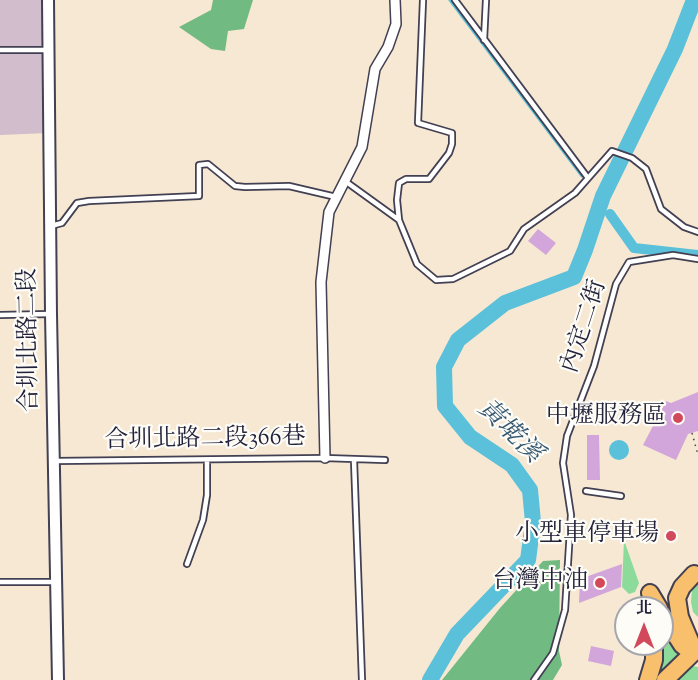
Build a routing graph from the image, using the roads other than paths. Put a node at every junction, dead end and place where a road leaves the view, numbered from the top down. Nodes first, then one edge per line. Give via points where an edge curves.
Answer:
1 (48, 0) edge
2 (395, 0) edge
3 (423, 0) edge
4 (455, 0) edge
5 (486, 0) edge
6 (484, 40) junction
7 (0, 50) edge
8 (48, 50) junction
9 (588, 178) junction
10 (345, 181) junction
11 (338, 198) junction
12 (399, 220) junction
13 (51, 226) junction
14 (698, 232) edge
15 (698, 259) edge
16 (51, 314) junction
17 (0, 315) edge
18 (326, 458) junction
19 (207, 460) junction
20 (354, 460) junction
21 (385, 460) dead end
22 (55, 461) junction
23 (586, 491) dead end
24 (621, 496) dead end
25 (187, 564) dead end
26 (0, 582) edge
27 (57, 582) junction
28 (698, 622) edge
29 (674, 633) edge
30 (654, 656) edge
31 (696, 656) edge
32 (58, 680) edge
33 (362, 680) edge
34 (534, 680) edge
35 (648, 680) edge
36 (665, 680) edge

1 - 8 street, 合圳北路二段
2 - 10 street via 396,24 375,69 362,147
3 - 12 lane via 418,123 452,133 452,144 429,179 406,179 399,183
4 - 6 lane
5 - 6 lane
6 - 9 lane
7 - 8 lane
8 - 13 street, 合圳北路二段
9 - 12 lane via 575,193 524,229 510,251 453,279 436,280 417,264
9 - 14 lane via 612,151 632,158 646,169 661,209 684,227
10 - 11 street
10 - 12 lane
11 - 13 lane via 289,186 235,186 208,164 199,165 199,196 77,203 62,223
11 - 18 street via 330,212 321,282
13 - 16 street, 合圳北路二段
15 - 34 lane, 內定二街 via 673,255 629,262 616,285 594,366 567,436 563,463 571,515 565,610 553,653
16 - 17 lane
16 - 22 street, 合圳北路二段
18 - 19 lane, 合圳北路二段366巷
18 - 20 lane, 合圳北路二段366巷
19 - 22 lane, 合圳北路二段366巷
19 - 25 lane via 203,520
20 - 21 lane, 合圳北路二段366巷
20 - 33 lane
22 - 27 street, 合圳北路二段
23 - 24 lane
26 - 27 lane
27 - 32 street, 合圳北路二段
28 - 31 highway via 686,610 687,585 694,574 677,598 680,617
29 - 31 highway
30 - 35 highway
31 - 36 highway

